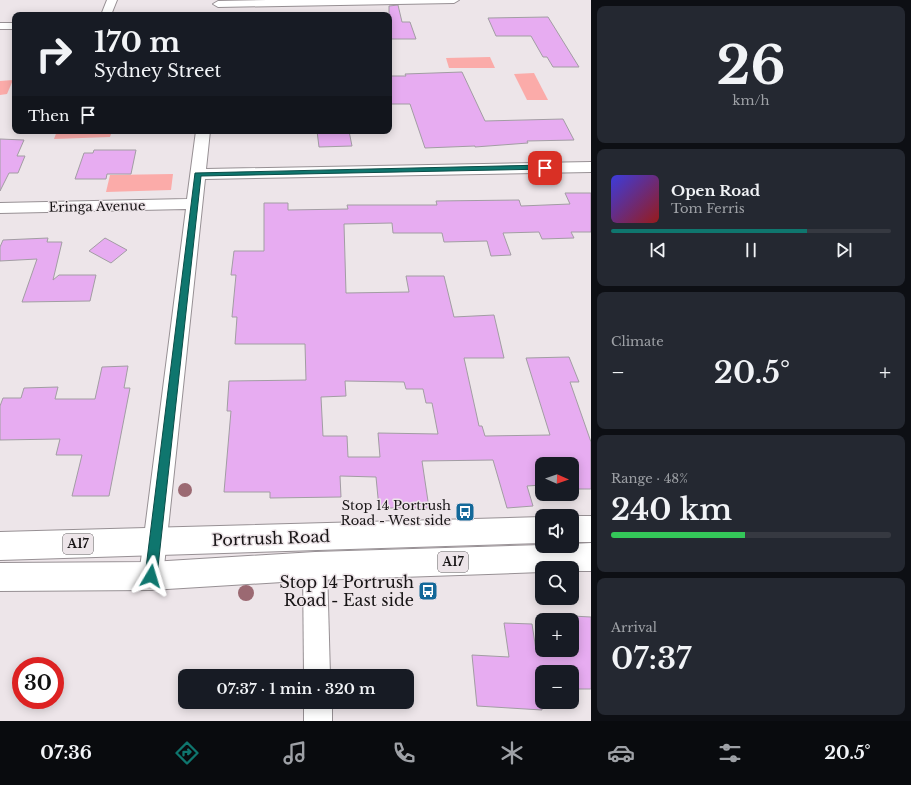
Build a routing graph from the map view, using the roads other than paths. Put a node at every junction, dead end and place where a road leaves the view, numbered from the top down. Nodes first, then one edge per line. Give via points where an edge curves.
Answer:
1 (112, 0) edge
2 (454, 0) edge
3 (218, 2) edge
4 (107, 12) edge
5 (216, 12) edge
6 (0, 26) edge
7 (12, 26) edge
8 (203, 134) edge
9 (591, 167) edge
10 (198, 174) junction
11 (194, 204) junction
12 (0, 208) edge
13 (591, 529) edge
14 (535, 530) edge
15 (579, 530) edge
16 (155, 542) junction
17 (0, 546) edge
18 (591, 557) edge
19 (315, 566) junction
20 (151, 576) junction
21 (0, 577) edge
22 (317, 669) edge
23 (318, 709) edge
24 (318, 721) edge

1 - 4 street
2 - 3 street
3 - 5 street
6 - 7 street
8 - 10 street
9 - 10 street
10 - 11 street
11 - 12 street, Eringa Avenue
11 - 16 street
13 - 15 highway
14 - 16 highway, Portrush Road / A17
16 - 17 highway, Portrush Road / A17
16 - 20 street
18 - 19 highway, A17
19 - 20 highway, A17
19 - 22 street
20 - 21 highway, A17
23 - 24 street

